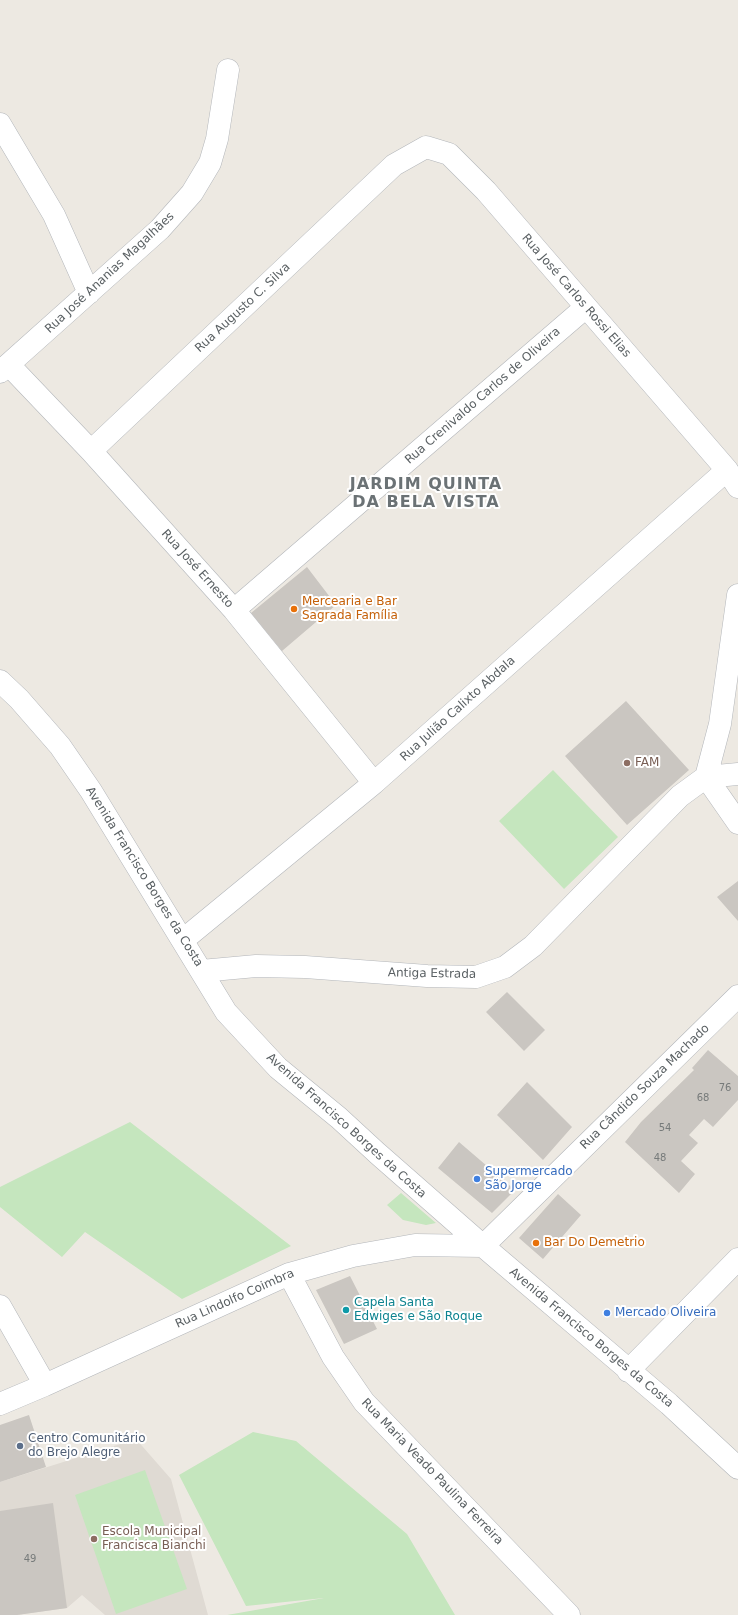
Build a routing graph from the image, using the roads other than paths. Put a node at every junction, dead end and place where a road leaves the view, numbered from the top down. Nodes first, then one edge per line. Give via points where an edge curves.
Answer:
1 (228, 70) dead end
2 (0, 124) edge
3 (394, 165) joint
4 (89, 293) junction
5 (586, 307) junction
6 (4, 369) edge
7 (91, 451) junction
8 (732, 479) edge
9 (738, 595) edge
10 (234, 610) junction
11 (0, 681) edge
12 (738, 774) edge
13 (706, 777) junction
14 (374, 783) junction
15 (738, 823) edge
16 (183, 940) junction
17 (201, 971) junction
18 (738, 996) edge
19 (483, 1246) junction
20 (738, 1259) edge
21 (289, 1274) junction
22 (0, 1306) edge
23 (628, 1371) junction
24 (45, 1386) junction
25 (0, 1404) edge
26 (738, 1468) edge
27 (569, 1615) edge

1 - 4 street, Rua José Ananias Magalhães via 217,139 210,163 192,193 160,229
2 - 4 street via 54,215
3 - 5 street, Rua José Carlos Rossi Elias via 426,147 449,154 486,191
3 - 7 street, Rua Augusto C. Silva
4 - 6 street, Rua José Ananias Magalhães
5 - 8 street, Rua José Carlos Rossi Elias
5 - 10 street, Rua Crenivaldo Carlos de Oliveira
6 - 7 street, Rua José Ernesto
7 - 10 street, Rua José Ernesto
8 - 14 street, Rua Julião Calixto Abdala
9 - 13 street via 720,724
10 - 14 street, Rua José Ernesto
11 - 16 street, Avenida Francisco Borges da Costa via 60,746 91,791
12 - 13 street
13 - 15 street
13 - 17 street, Antiga Estrada via 680,796 533,946 505,967 476,977 305,967 256,966
14 - 16 street, Rua Julião Calixto Abdala
16 - 17 street, Avenida Francisco Borges da Costa
17 - 19 street, Avenida Francisco Borges da Costa via 226,1012 278,1068 339,1118
18 - 19 street, Rua Cândido Souza Machado
19 - 21 street, Rua Lindolfo Coimbra via 415,1245 353,1256
19 - 23 street, Avenida Francisco Borges da Costa
20 - 23 street
21 - 24 street, Rua Lindolfo Coimbra
21 - 27 street, Rua Maria Veado Paulina Ferreira via 333,1357 364,1402
22 - 24 street
23 - 26 street, Avenida Francisco Borges da Costa via 669,1404
24 - 25 street, Rua Lindolfo Coimbra

